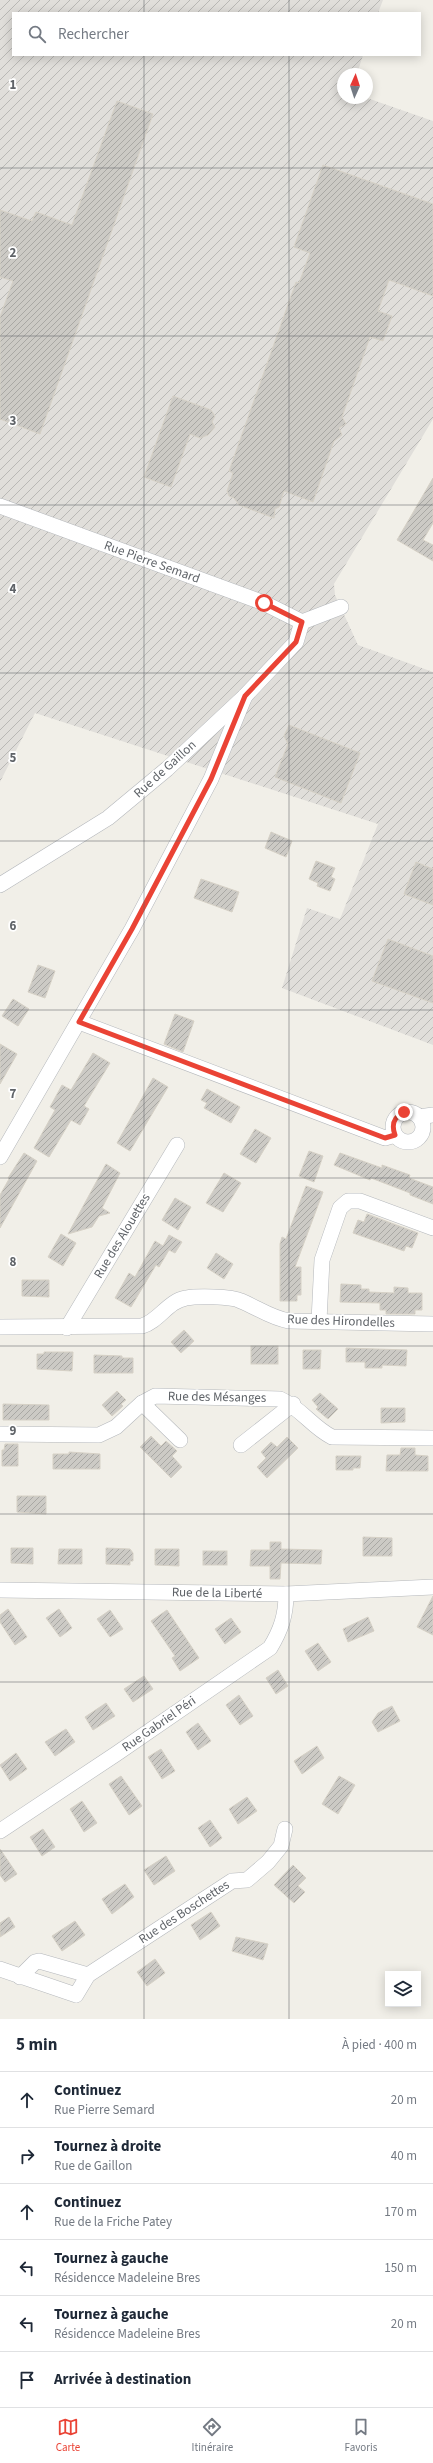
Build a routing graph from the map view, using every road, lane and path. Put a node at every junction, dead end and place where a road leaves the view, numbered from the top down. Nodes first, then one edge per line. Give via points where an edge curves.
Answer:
1 (0, 506) edge
2 (341, 607) dead end
3 (302, 622) junction
4 (245, 696) junction
5 (0, 885) edge
6 (79, 1022) junction
7 (426, 1116) edge
8 (395, 1135) junction
9 (177, 1145) dead end
10 (0, 1157) edge
11 (433, 1228) edge
12 (319, 1321) junction
13 (433, 1324) edge
14 (0, 1327) edge
15 (68, 1328) junction
16 (142, 1403) junction
17 (293, 1404) junction
18 (0, 1434) edge
19 (433, 1438) edge
20 (180, 1440) dead end
21 (241, 1445) dead end
22 (433, 1587) edge
23 (0, 1590) edge
24 (286, 1594) junction
25 (285, 1829) dead end
26 (0, 1831) edge
27 (0, 1969) edge
28 (88, 1974) junction
29 (20, 1977) junction

1 - 3 street, Rue Pierre Semard via 264,603
2 - 3 street
3 - 4 street, Rue de Gaillon via 296,642
4 - 5 street, Rue de Gaillon via 167,769 108,818
4 - 6 street via 211,779 132,929
6 - 8 street via 385,1138
6 - 10 street
7 - 8 street via 418,1138 406,1142
7 - 8 street via 410,1112 399,1114 393,1123
9 - 15 street, Rue des Alouettes
11 - 12 street via 360,1201 348,1202 340,1208 322,1260
12 - 13 street, Rue des Hirondelles
12 - 15 street, Rue des Hirondelles via 274,1318 236,1299 186,1298 142,1326
14 - 15 street, Rue des Hirondelles
16 - 17 street, Rue des Mésanges via 155,1396 280,1399
16 - 18 street, Rue des Mésanges via 116,1427 99,1435
16 - 20 street, Rue des Mésanges
17 - 19 street, Rue des Mésanges via 319,1430 332,1437
17 - 21 street, Rue des Mésanges
22 - 24 street, Rue de la Liberté
23 - 24 street, Rue de la Liberté
24 - 26 street, Rue Gabriel Péri via 286,1611 281,1630 270,1648
25 - 28 street, Rue des Boschettes via 281,1846 268,1862 247,1880 232,1881
27 - 29 street
28 - 29 street via 39,1961
28 - 29 street, Rue des Boschettes via 76,1995

